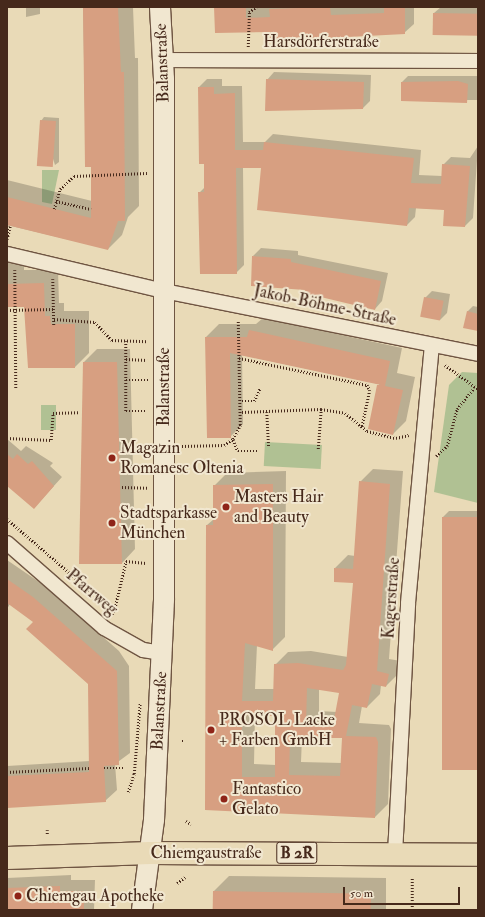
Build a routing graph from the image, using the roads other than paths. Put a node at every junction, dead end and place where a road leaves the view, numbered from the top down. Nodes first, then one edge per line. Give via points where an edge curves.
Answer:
1 (160, 7) edge
2 (163, 60) junction
3 (478, 61) edge
4 (11, 255) edge
5 (164, 291) junction
6 (432, 346) junction
7 (478, 354) edge
8 (7, 543) edge
9 (162, 653) junction
10 (150, 853) junction
11 (395, 854) junction
12 (478, 855) edge
13 (7, 858) edge
14 (142, 910) edge

1 - 2 street, Balanstraße
2 - 3 street, Harsdörferstraße
2 - 5 street, Balanstraße
4 - 5 street, Jakob-Böhme-Straße
5 - 6 street, Jakob-Böhme-Straße
5 - 9 street, Balanstraße
6 - 7 street, Jakob-Böhme-Straße
6 - 11 street, Kagerstraße via 420,457
8 - 9 street, Pfarrweg via 104,628 143,650
9 - 10 street, Balanstraße
10 - 11 main road, Chiemgaustraße / B 2R
10 - 13 main road, Chiemgaustraße / B 2R
10 - 14 street, Balanstraße
11 - 12 main road, Chiemgaustraße / B 2R

